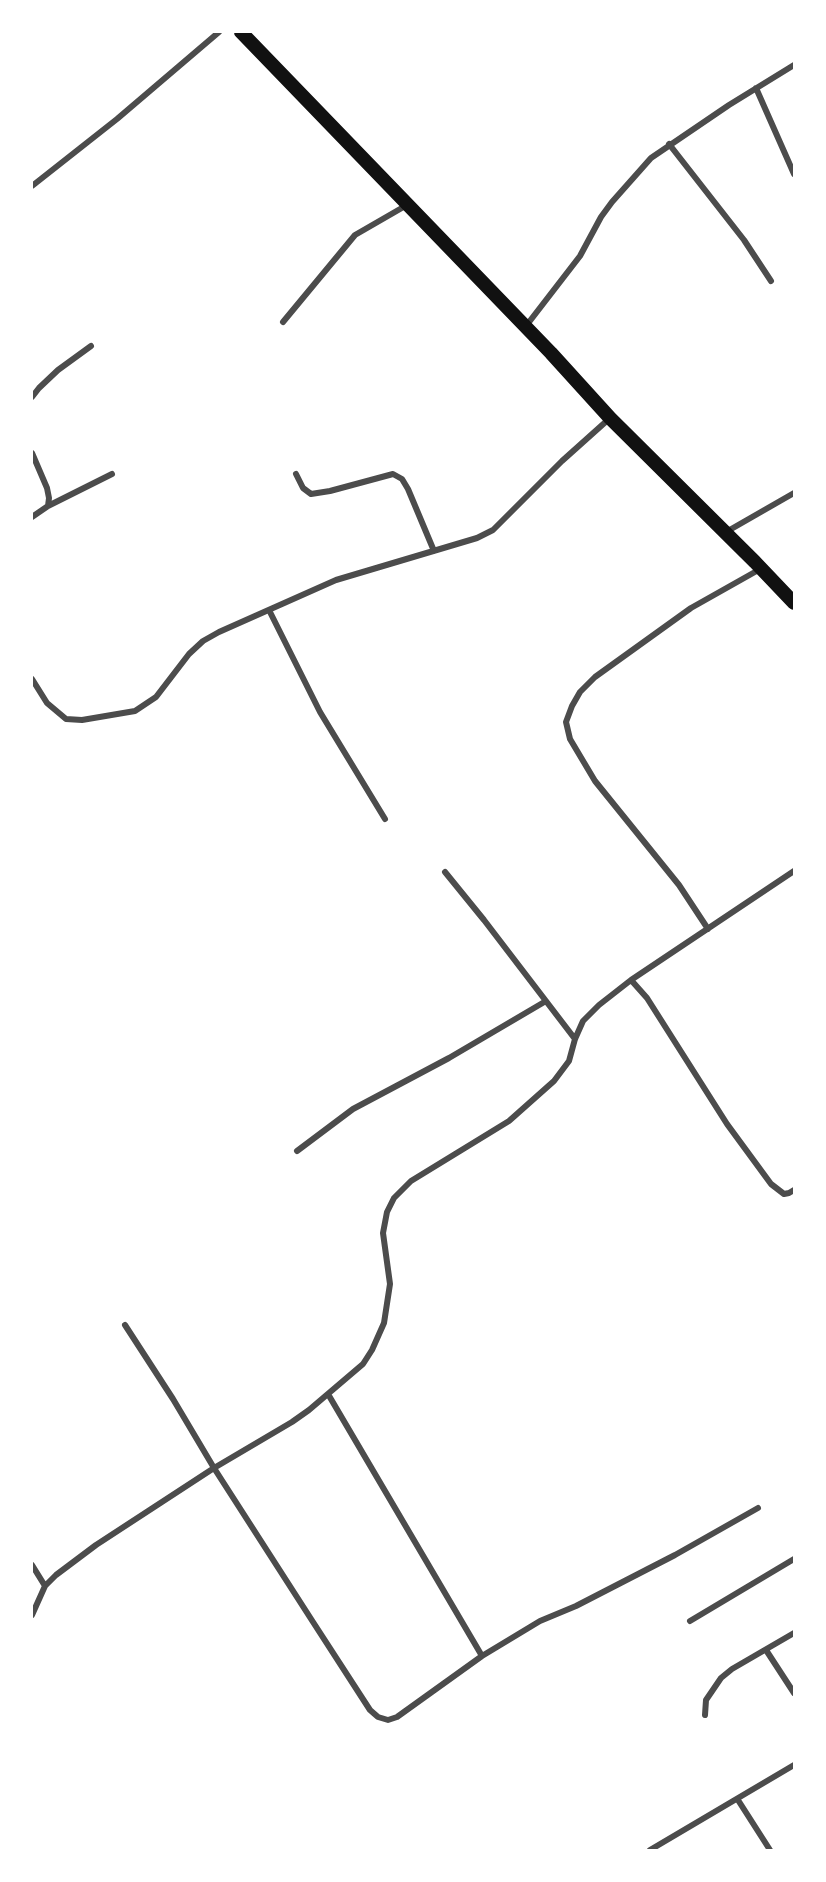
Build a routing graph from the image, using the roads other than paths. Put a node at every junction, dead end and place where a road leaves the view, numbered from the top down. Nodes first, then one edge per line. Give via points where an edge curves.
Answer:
1 (219, 32) edge
2 (241, 32) edge
3 (795, 65) edge
4 (756, 88) junction
5 (669, 144) junction
6 (795, 174) edge
7 (32, 186) edge
8 (409, 204) junction
9 (771, 281) dead end
10 (283, 322) dead end
11 (526, 327) junction
12 (91, 346) dead end
13 (32, 397) edge
14 (610, 418) junction
15 (32, 453) edge
16 (112, 474) dead end
17 (296, 474) dead end
18 (795, 493) edge
19 (48, 506) junction
20 (32, 517) edge
21 (726, 532) junction
22 (434, 550) junction
23 (762, 568) junction
24 (795, 603) edge
25 (269, 610) junction
26 (32, 679) edge
27 (385, 819) dead end
28 (795, 871) edge
29 (445, 873) dead end
30 (708, 929) junction
31 (632, 980) junction
32 (546, 1001) junction
33 (575, 1039) junction
34 (297, 1151) dead end
35 (795, 1190) edge
36 (125, 1325) dead end
37 (328, 1394) junction
38 (214, 1468) junction
39 (758, 1508) dead end
40 (793, 1562) edge
41 (32, 1565) edge
42 (45, 1586) junction
43 (32, 1615) edge
44 (690, 1621) dead end
45 (795, 1633) edge
46 (766, 1650) junction
47 (482, 1656) junction
48 (795, 1693) edge
49 (705, 1715) dead end
50 (795, 1765) edge
51 (738, 1800) junction
52 (650, 1851) edge
53 (770, 1851) edge

1 - 7 street
2 - 8 highway
3 - 4 street
4 - 5 street
4 - 6 street
5 - 9 street
5 - 11 street via 639,170 612,202 580,256
8 - 10 street via 355,235
8 - 11 highway
11 - 14 highway
12 - 13 street via 58,370
14 - 21 highway
14 - 22 street via 493,530
15 - 19 street via 47,488
16 - 19 street
17 - 22 street via 311,494 393,474 408,489
18 - 21 street
19 - 20 street
21 - 23 highway
22 - 25 street via 336,580
23 - 24 highway
23 - 30 street via 692,608 595,677 580,692 566,722 570,739 595,781 679,885
25 - 26 street via 203,641 156,697 135,711 66,719 47,703
25 - 27 street via 320,712
28 - 30 street
29 - 32 street
30 - 31 street
31 - 33 street via 598,1005 583,1021
31 - 35 street via 771,1184 784,1194
32 - 33 street
32 - 34 street via 363,1103
33 - 37 street via 569,1061 554,1081 509,1121 411,1181 394,1198 383,1233 390,1284 384,1323 363,1364
36 - 38 street
37 - 38 street via 292,1422
37 - 47 street
38 - 42 street via 96,1545
38 - 47 street via 378,1717 397,1717
39 - 47 street via 675,1555 540,1621
40 - 44 street
41 - 42 street
42 - 43 street
45 - 46 street
46 - 48 street
46 - 49 street via 721,1678 706,1700
50 - 51 street
51 - 52 street
51 - 53 street

